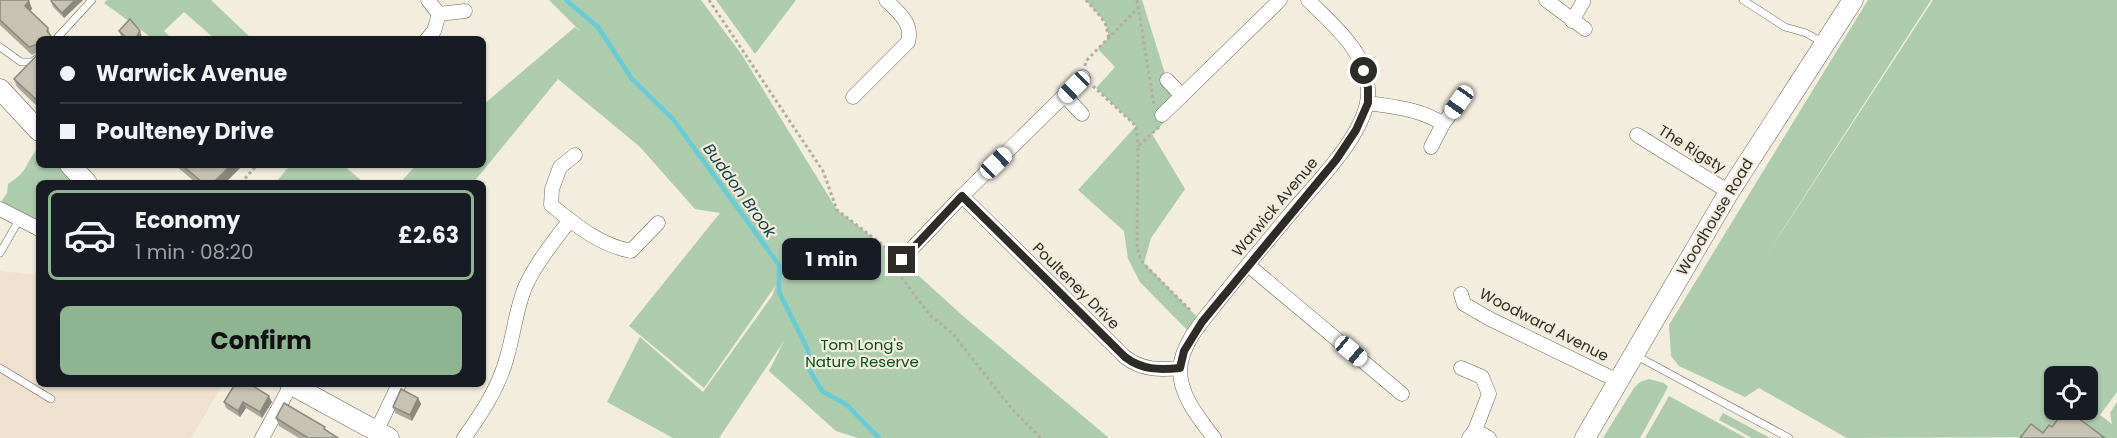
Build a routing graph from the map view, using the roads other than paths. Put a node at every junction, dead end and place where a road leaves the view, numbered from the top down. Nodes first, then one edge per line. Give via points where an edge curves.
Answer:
1 (93, 0) edge
2 (428, 0) edge
3 (886, 0) edge
4 (1280, 0) edge
5 (1308, 0) edge
6 (1546, 0) edge
7 (1743, 0) edge
8 (1853, 0) edge
9 (1582, 2) dead end
10 (465, 11) dead end
11 (439, 14) junction
12 (1572, 21) junction
13 (1585, 29) dead end
14 (59, 36) edge
15 (430, 36) edge
16 (1824, 44) junction
17 (0, 47) edge
18 (36, 59) edge
19 (1083, 77) road end
20 (1167, 80) dead end
21 (0, 89) edge
22 (1065, 96) junction
23 (1182, 96) junction
24 (853, 97) dead end
25 (1459, 102) dead end
26 (1368, 103) junction
27 (1082, 114) dead end
28 (1162, 115) road end
29 (1443, 124) junction
30 (36, 128) edge
31 (1637, 135) dead end
32 (1431, 147) dead end
33 (575, 155) dead end
34 (73, 168) edge
35 (84, 180) edge
36 (1729, 192) junction
37 (962, 196) junction
38 (0, 209) edge
39 (19, 220) junction
40 (570, 220) junction
41 (658, 223) dead end
42 (36, 228) edge
43 (0, 253) edge
44 (902, 260) road end
45 (1248, 265) junction
46 (1461, 294) dead end
47 (1634, 354) junction
48 (0, 368) edge
49 (1180, 368) junction
50 (1461, 368) dead end
51 (1618, 381) junction
52 (289, 387) edge
53 (296, 387) edge
54 (398, 387) edge
55 (1402, 393) dead end
56 (51, 399) dead end
57 (1472, 434) edge
58 (383, 435) edge
59 (262, 438) edge
60 (464, 438) edge
61 (1214, 438) edge
62 (1489, 438) edge
63 (1585, 438) edge
64 (1789, 438) edge

1 - 14 lane
2 - 11 street
3 - 24 street via 906,20 908,42
4 - 23 street
5 - 26 street via 1356,52 1364,71
6 - 12 street
7 - 16 lane via 1785,27
8 - 16 street, Woodhouse Road
9 - 12 street
10 - 11 street
11 - 15 street
12 - 13 street
16 - 36 street, Woodhouse Road
17 - 18 lane via 21,62
19 - 22 street
20 - 23 street
21 - 30 street
22 - 27 street
22 - 37 street
23 - 28 street
25 - 29 street
26 - 29 street via 1418,111
26 - 45 street, Warwick Avenue via 1336,160
29 - 32 street
31 - 36 street, The Rigsty
33 - 40 street via 560,168 552,189 551,205
34 - 35 street
36 - 47 street, Woodhouse Road
37 - 44 street
37 - 49 street, Poulteney Drive via 1135,365 1147,369
38 - 39 street
39 - 42 street
39 - 43 lane
40 - 41 street via 589,235 631,251
40 - 60 street via 526,285 501,376
45 - 49 street, Warwick Avenue via 1202,322 1184,351
45 - 55 street
46 - 51 street, Woodward Avenue via 1464,304 1490,319
47 - 51 street, Woodhouse Road
47 - 64 lane
48 - 56 lane
49 - 61 street via 1188,400
50 - 57 street via 1482,378 1489,394
51 - 63 street, Woodhouse Road
52 - 59 street
53 - 58 street
54 - 58 street
57 - 62 street

